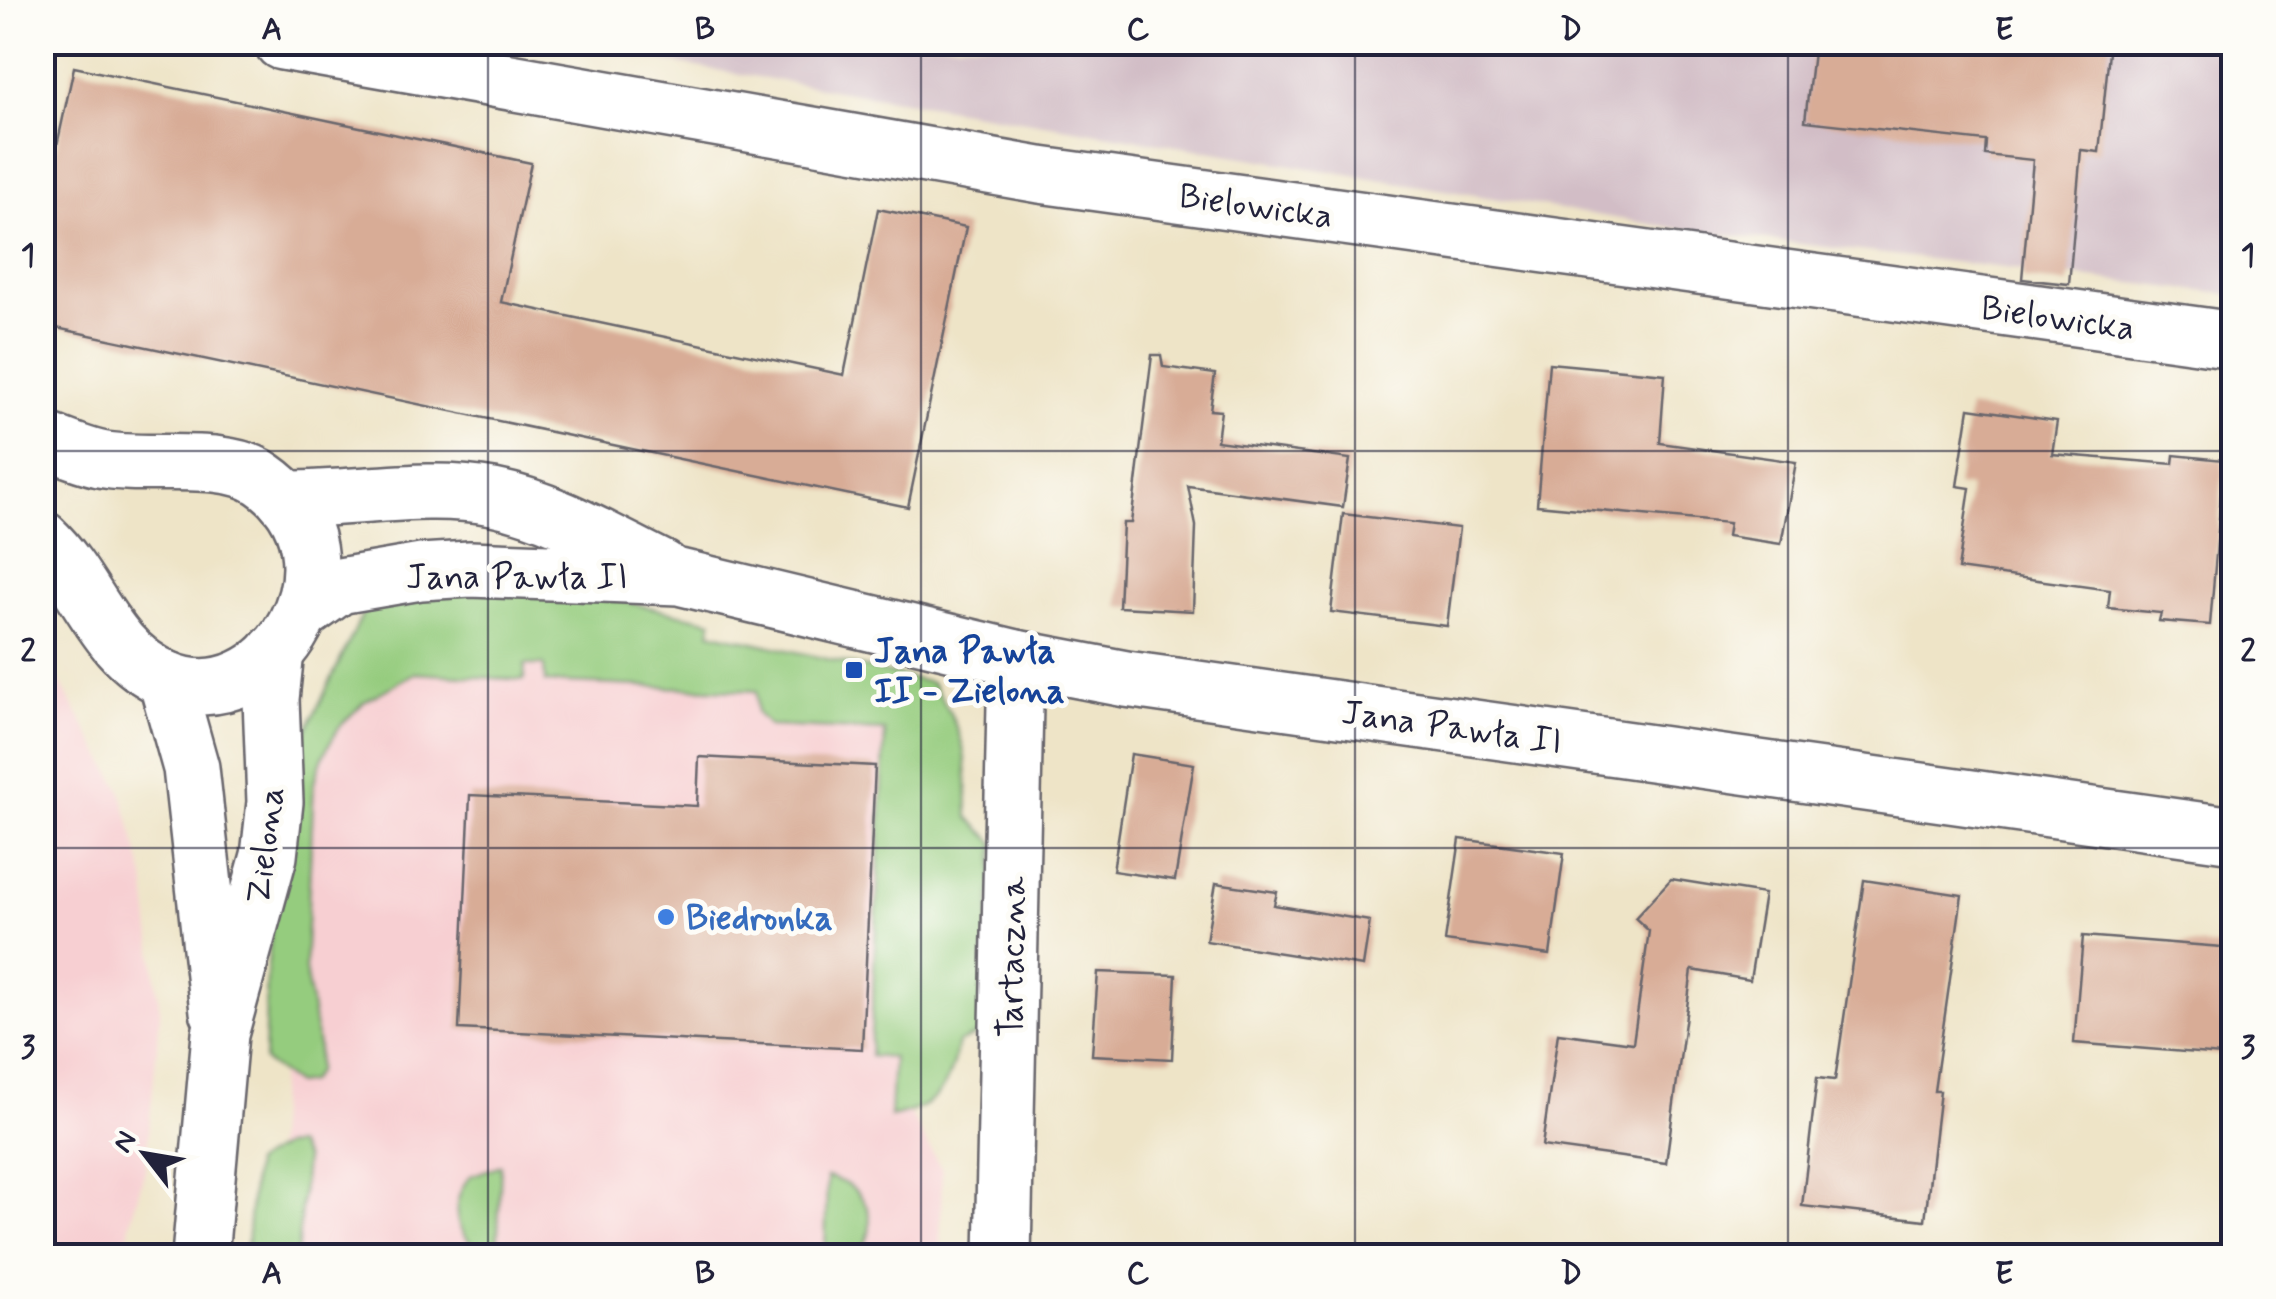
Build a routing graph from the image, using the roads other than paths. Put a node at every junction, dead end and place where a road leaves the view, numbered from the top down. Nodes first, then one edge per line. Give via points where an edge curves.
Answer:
1 (282, 42) edge
2 (2234, 340) edge
3 (42, 439) edge
4 (286, 499) junction
5 (42, 540) edge
6 (679, 577) junction
7 (290, 631) junction
8 (1016, 658) junction
9 (166, 679) junction
10 (2234, 836) edge
11 (220, 1034) junction
12 (200, 1256) edge
13 (1003, 1256) edge

1 - 2 street, Bielowicka via 1040,175
3 - 4 street via 100,459 233,466 262,478
4 - 6 street, Jana Pawła II via 494,497 561,518
4 - 7 street, Zielona via 302,524 312,572
5 - 9 street via 62,558 106,631
6 - 7 street, Jana Pawła II via 421,572 339,586
6 - 8 street, Jana Pawła II
7 - 9 street, Jana Pawła II via 257,669 192,686
7 - 11 street, Zielona via 271,699 275,802 269,856
8 - 10 street, Jana Pawła II
8 - 13 street, Tartaczna
9 - 11 street, Zielona via 190,768
11 - 12 street, Zielona

